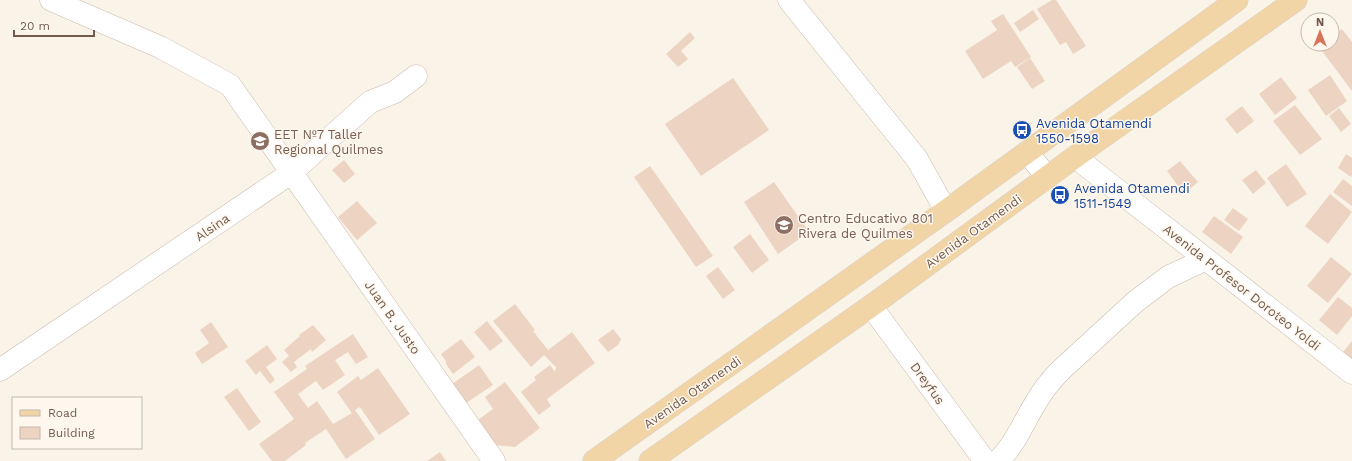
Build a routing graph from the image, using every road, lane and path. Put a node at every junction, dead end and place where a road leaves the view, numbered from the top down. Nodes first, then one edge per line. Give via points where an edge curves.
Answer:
1 (50, 0) edge
2 (789, 0) edge
3 (1237, 0) edge
4 (1296, 0) edge
5 (416, 76) dead end
6 (1073, 118) junction
7 (1094, 143) junction
8 (1027, 152) junction
9 (1075, 157) junction
10 (291, 173) junction
11 (1047, 177) junction
12 (946, 211) junction
13 (1206, 259) junction
14 (870, 306) junction
15 (0, 370) edge
16 (1352, 373) edge
17 (494, 461) edge
18 (594, 461) edge
19 (650, 461) edge
20 (985, 461) edge
21 (998, 461) edge

1 - 10 street, Juan B. Justo via 160,48 230,85
2 - 12 street via 917,160
3 - 6 main road, Avenida Otamendi
4 - 7 main road, Avenida Otamendi
5 - 10 street, Alsina via 395,92 370,102
6 - 7 main road
6 - 8 main road, Avenida Otamendi
7 - 9 main road, Avenida Otamendi
8 - 11 street
8 - 12 main road, Avenida Otamendi
9 - 11 main road, Avenida Otamendi
9 - 13 street, Avenida Profesor Doroteo Yoldi
10 - 15 street, Alsina
10 - 17 street, Juan B. Justo
11 - 14 main road, Avenida Otamendi
12 - 18 main road, Avenida Otamendi
13 - 16 street, Avenida Profesor Doroteo Yoldi
13 - 21 street via 1168,277 1135,302 1050,380 1019,433
14 - 19 main road, Avenida Otamendi
14 - 20 street, Dreyfus

